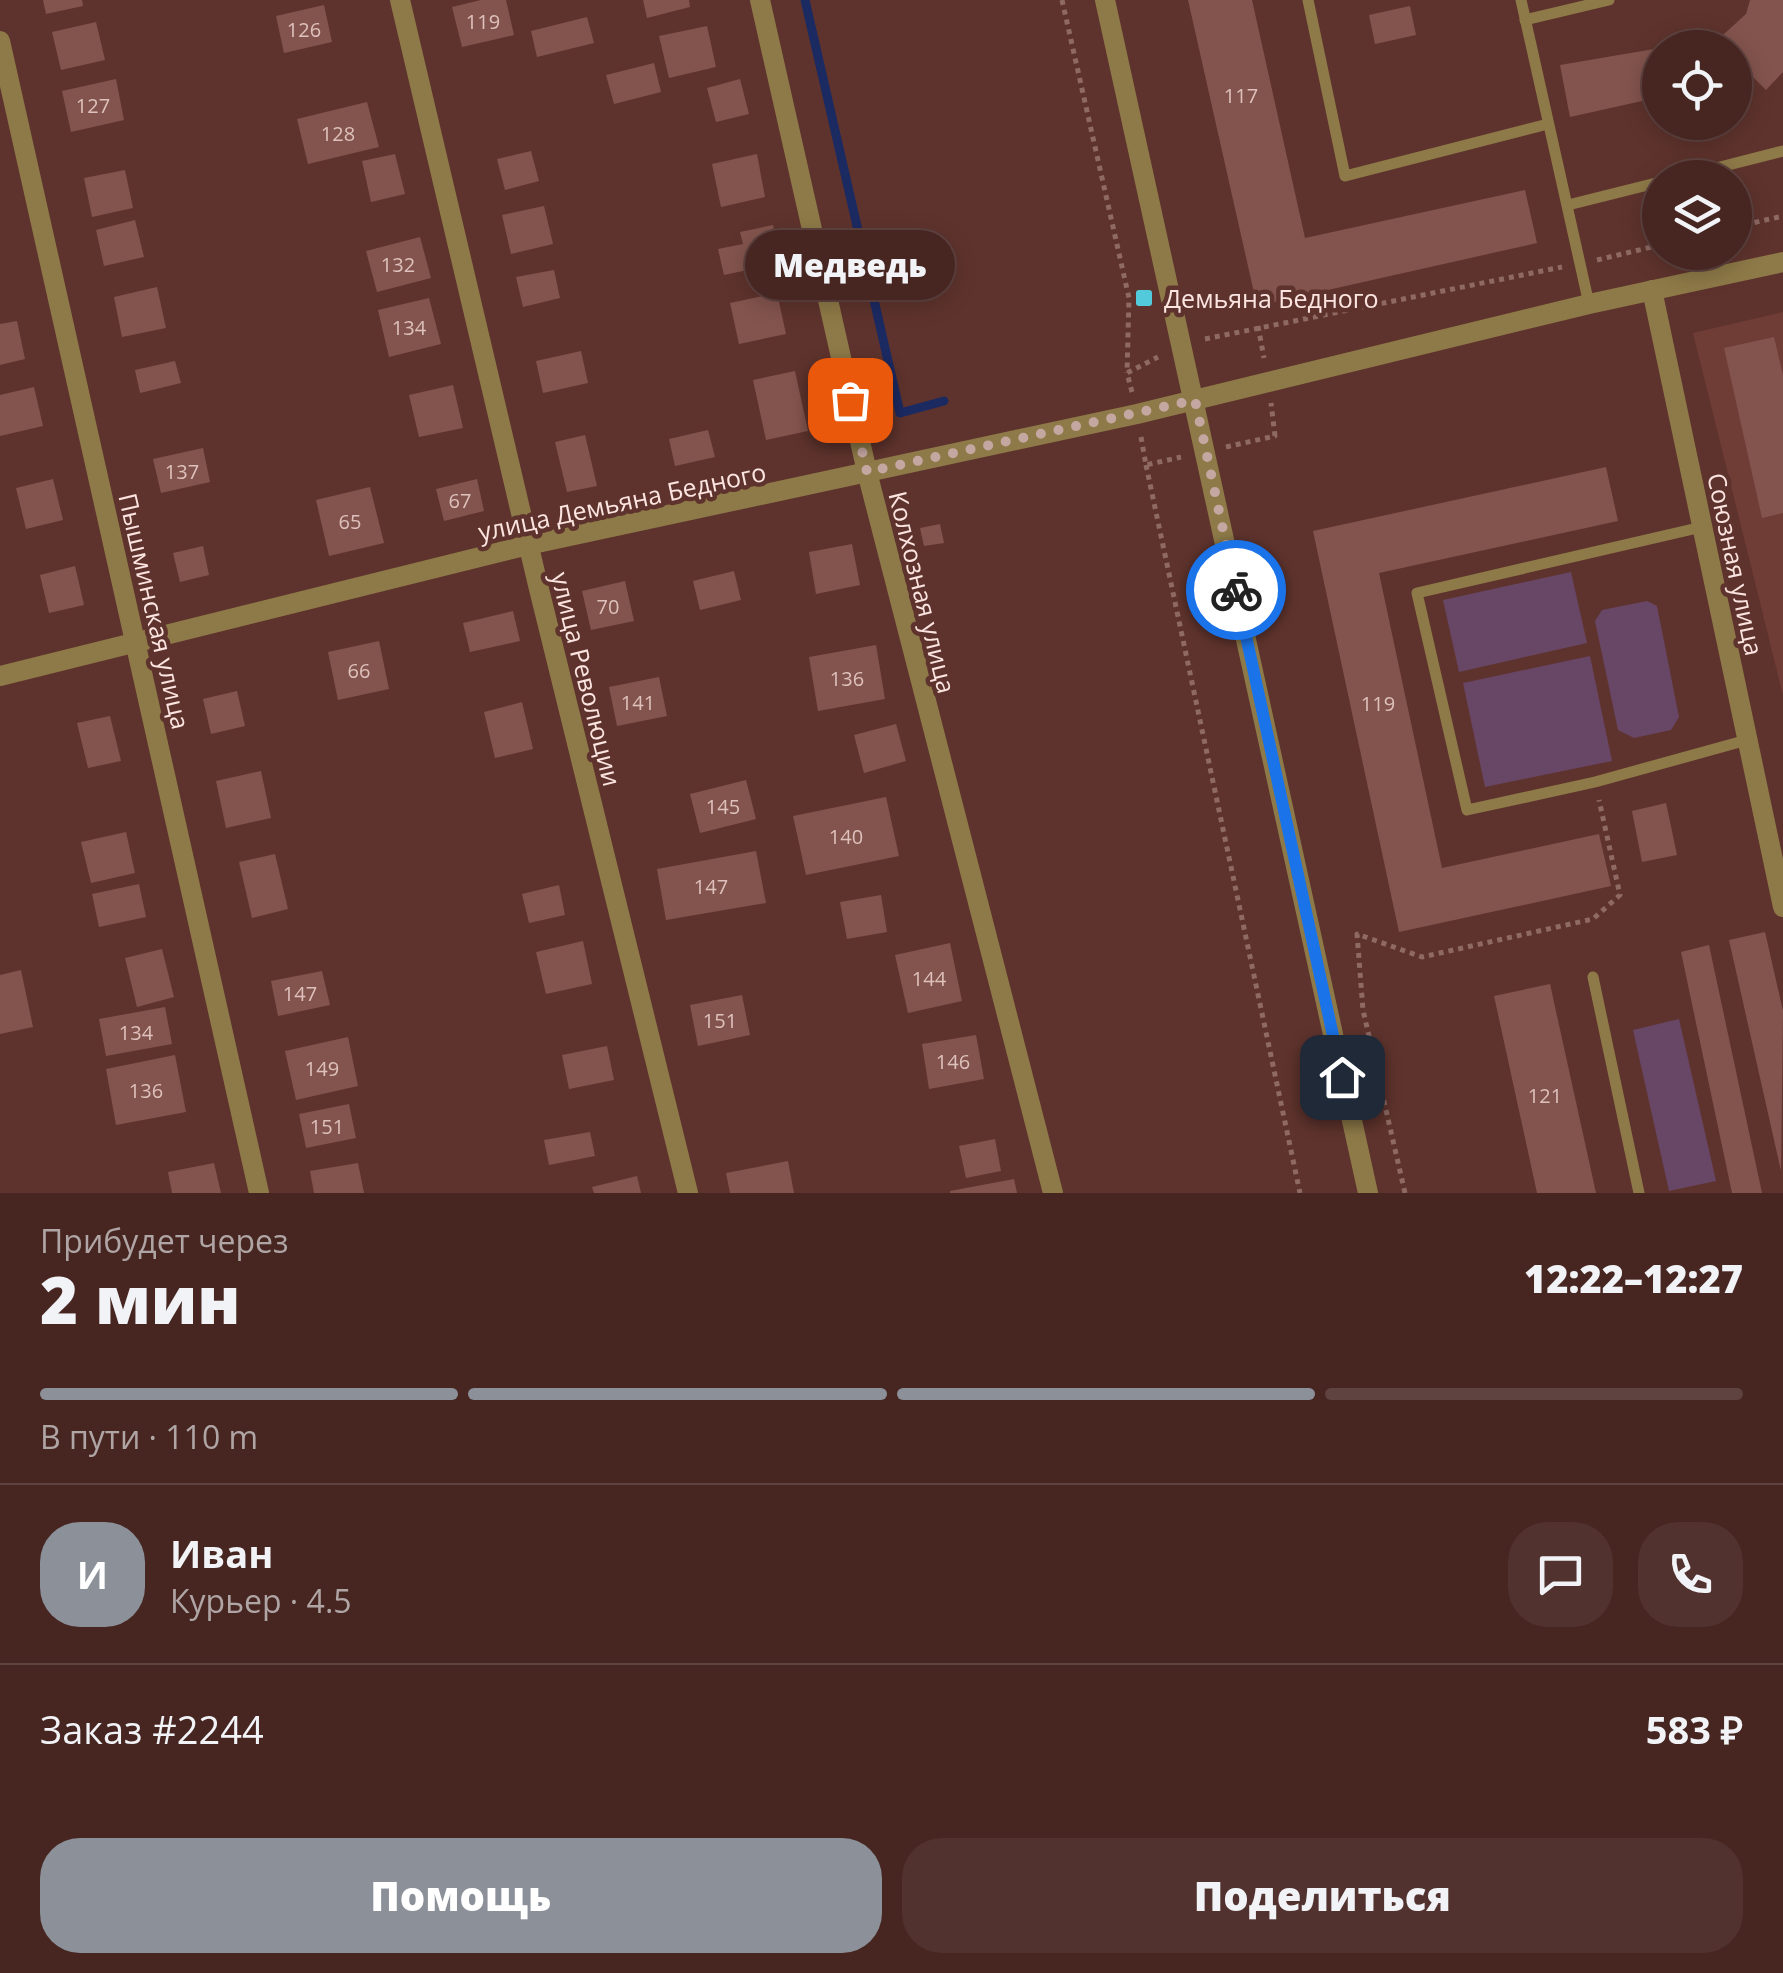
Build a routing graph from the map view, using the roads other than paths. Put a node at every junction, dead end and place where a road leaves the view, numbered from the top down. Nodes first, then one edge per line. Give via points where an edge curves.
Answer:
1 (400, 0) edge
2 (760, 0) edge
3 (1105, 0) edge
4 (1308, 0) edge
5 (1520, 0) edge
6 (1609, 0) edge
7 (1525, 20) junction
8 (0, 41) edge
9 (1548, 124) junction
10 (1783, 150) edge
11 (1745, 160) edge
12 (1642, 186) edge
13 (1568, 205) junction
14 (1783, 262) edge
15 (1652, 290) junction
16 (1589, 304) junction
17 (1195, 400) junction
18 (867, 472) junction
19 (1702, 527) junction
20 (528, 546) junction
21 (137, 642) junction
22 (0, 676) edge
23 (1748, 740) junction
24 (1782, 894) edge
25 (1593, 976) dead end
26 (259, 1193) edge
27 (688, 1193) edge
28 (1053, 1193) edge
29 (1368, 1193) edge
30 (1639, 1193) edge

1 - 20 street, улица Революции
2 - 18 street, Колхозная улица
3 - 17 street
4 - 9 lane via 1344,176
5 - 7 lane
6 - 7 lane
7 - 9 lane
8 - 21 street, Пышминская улица
9 - 13 lane
10 - 11 lane
12 - 13 lane
13 - 16 lane
14 - 15 street, улица Демьяна Бедного
15 - 16 street, улица Демьяна Бедного
15 - 19 street, Союзная улица
16 - 17 street, улица Демьяна Бедного
17 - 18 street, улица Демьяна Бедного
17 - 29 street
18 - 20 street, улица Демьяна Бедного
18 - 28 street, Колхозная улица
19 - 23 street, Союзная улица
19 - 23 lane via 1417,593 1466,810
20 - 21 street, улица Демьяна Бедного
20 - 27 street, улица Революции
21 - 22 street, улица Демьяна Бедного
21 - 26 street, Пышминская улица
23 - 24 street, Союзная улица
25 - 30 lane

